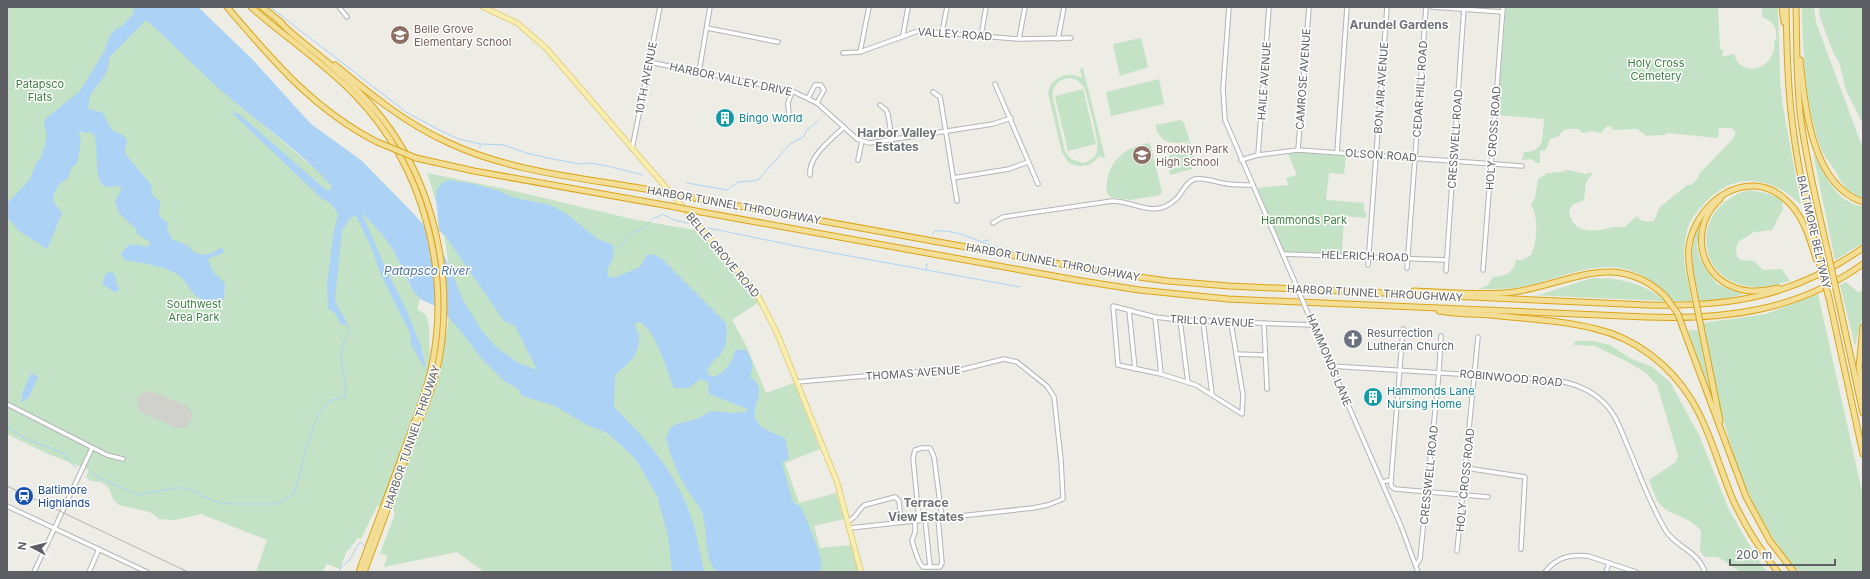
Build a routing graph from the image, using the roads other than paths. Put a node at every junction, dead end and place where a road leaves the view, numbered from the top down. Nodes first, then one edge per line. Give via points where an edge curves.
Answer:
1 (227, 7) edge
2 (251, 7) edge
3 (262, 7) edge
4 (339, 7) edge
5 (483, 7) edge
6 (660, 7) edge
7 (710, 7) edge
8 (869, 7) edge
9 (908, 7) edge
10 (947, 7) edge
11 (986, 7) edge
12 (1025, 7) edge
13 (1064, 7) edge
14 (1229, 7) edge
15 (1269, 7) edge
16 (1309, 7) edge
17 (1347, 7) edge
18 (1387, 7) edge
19 (1426, 7) edge
20 (1432, 7) edge
21 (1503, 7) edge
22 (1782, 7) edge
23 (1786, 7) edge
24 (1796, 7) edge
25 (1464, 8) edge
26 (1503, 12) junction
27 (347, 17) dead end
28 (280, 22) junction
29 (707, 28) junction
30 (942, 32) junction
31 (1796, 33) junction
32 (902, 35) junction
33 (981, 36) junction
34 (1071, 38) dead end
35 (1018, 39) junction
36 (1058, 39) junction
37 (778, 42) dead end
38 (860, 52) junction
39 (843, 53) dead end
40 (1787, 61) junction
41 (649, 62) junction
42 (699, 72) junction
43 (995, 84) dead end
44 (792, 91) junction
45 (933, 92) dead end
46 (808, 98) junction
47 (817, 103) junction
48 (880, 105) dead end
49 (789, 116) dead end
50 (1011, 118) junction
51 (844, 127) junction
52 (945, 131) junction
53 (892, 140) junction
54 (862, 141) junction
55 (632, 149) junction
56 (1298, 150) junction
57 (1337, 152) junction
58 (1258, 155) junction
59 (1376, 155) junction
60 (1415, 158) junction
61 (858, 160) dead end
62 (1241, 160) junction
63 (1454, 160) junction
64 (1028, 162) junction
65 (1491, 163) junction
66 (1522, 166) dead end
67 (810, 175) dead end
68 (953, 178) junction
69 (1038, 184) dead end
70 (1253, 185) junction
71 (1730, 191) junction
72 (957, 201) dead end
73 (1863, 202) edge
74 (428, 204) joint
75 (993, 224) dead end
76 (1863, 248) edge
77 (1283, 254) junction
78 (1369, 256) junction
79 (1408, 257) junction
80 (1817, 258) junction
81 (1446, 260) junction
82 (1863, 264) edge
83 (1368, 265) dead end
84 (1407, 268) dead end
85 (1483, 270) dead end
86 (1446, 271) dead end
87 (1808, 280) junction
88 (1336, 291) junction
89 (1424, 308) junction
90 (1129, 310) junction
91 (1155, 316) junction
92 (1180, 320) junction
93 (1203, 321) junction
94 (1231, 323) junction
95 (1264, 323) junction
96 (1313, 325) junction
97 (1863, 327) edge
98 (1403, 329) dead end
99 (1441, 336) dead end
100 (1478, 337) dead end
101 (1236, 354) junction
102 (1265, 354) junction
103 (1331, 366) junction
104 (1135, 369) junction
105 (1400, 369) junction
106 (1439, 372) junction
107 (1161, 374) junction
108 (1475, 374) junction
109 (797, 382) junction
110 (1188, 383) junction
111 (1267, 389) dead end
112 (1212, 394) junction
113 (1863, 399) edge
114 (7, 404) edge
115 (1863, 413) edge
116 (92, 448) junction
117 (1863, 454) edge
118 (123, 459) dead end
119 (1732, 462) junction
120 (1466, 468) junction
121 (1391, 480) junction
122 (1382, 482) junction
123 (1427, 493) junction
124 (1463, 495) junction
125 (1488, 497) dead end
126 (8, 507) edge
127 (7, 514) edge
128 (940, 518) junction
129 (848, 520) junction
130 (917, 520) junction
131 (925, 520) junction
132 (901, 522) junction
133 (55, 528) junction
134 (850, 528) junction
135 (99, 549) junction
136 (1521, 549) dead end
137 (1457, 551) dead end
138 (1609, 563) junction
139 (1416, 565) junction
140 (930, 566) junction
141 (34, 572) edge
142 (89, 572) edge
143 (144, 572) edge
144 (359, 572) edge
145 (364, 572) edge
146 (861, 572) edge
147 (1418, 572) edge
148 (1545, 572) edge
149 (1606, 572) edge
150 (1636, 572) edge
151 (1705, 572) edge
152 (1778, 572) edge
153 (1794, 572) edge

1 - 89 highway, HARBOR TUNNEL THROUGHWAY, bridge via 282,70 337,119 377,142 416,158 474,171 1139,290 1228,299
2 - 144 highway, HARBOR TUNNEL THRUWAY via 321,64 355,95 376,119 412,180 422,206 433,250 438,291 433,360 421,403
3 - 28 highway, HARBOR TUNNEL THROUGHWAY
4 - 27 street
5 - 55 main road, BELLE GROVE ROAD via 518,23 536,37
6 - 41 street, 10TH AVENUE
7 - 29 street
8 - 38 street
9 - 32 street
10 - 30 street
11 - 33 street
12 - 35 street
13 - 36 street
14 - 62 street, HAMMONDS LANE via 1223,111
15 - 58 street, HAILE AVENUE
16 - 56 street, CAMROSE AVENUE
17 - 57 street
18 - 59 street, BON AIR AVENUE
19 - 60 street, CEDAR HILL ROAD
20 - 25 street
21 - 26 street, HOLY CROSS ROAD
22 - 40 highway
23 - 40 highway, BALTIMORE BELTWAY
24 - 31 highway, BALTIMORE BELTWAY
25 - 26 street
25 - 63 street, CRESSWELL ROAD
26 - 65 street, HOLY CROSS ROAD
28 - 74 highway, HARBOR TUNNEL THROUGHWAY via 356,88 382,119 420,182
28 - 88 highway, HARBOR TUNNEL THROUGHWAY, bridge via 393,110 422,129 480,156 515,166 1142,278 1215,285
29 - 37 street
29 - 42 street
30 - 32 street, VALLEY ROAD via 918,31
30 - 33 street, VALLEY ROAD
31 - 73 highway via 1805,102 1819,155 1838,185 1852,198
31 - 115 highway, BALTIMORE BELTWAY, bridge via 1801,120 1811,178
32 - 38 street, VALLEY ROAD
33 - 35 street, VALLEY ROAD
34 - 36 street, VALLEY ROAD
35 - 36 street, VALLEY ROAD
38 - 39 street, VALLEY ROAD
40 - 80 highway, BALTIMORE BELTWAY via 1796,150
41 - 42 street, HARBOR VALLEY DRIVE
41 - 55 street, 10TH AVENUE
42 - 44 street, HARBOR VALLEY DRIVE
43 - 50 street
44 - 46 street, HARBOR VALLEY DRIVE
44 - 49 street via 788,103
45 - 52 street via 940,97
46 - 47 street, HARBOR VALLEY DRIVE
46 - 47 street via 815,86 821,85 824,90
47 - 51 street, HARBOR VALLEY DRIVE
48 - 53 street via 888,114
50 - 52 street via 993,124
50 - 64 street
51 - 54 street, HARBOR VALLEY DRIVE
51 - 67 street via 812,162
52 - 53 street
52 - 68 street
53 - 54 street
54 - 61 street
55 - 109 main road, BELLE GROVE ROAD via 756,292 770,316
56 - 57 street, OLSON ROAD
56 - 58 street, OLSON ROAD
57 - 59 street, OLSON ROAD
58 - 62 street, OLSON ROAD
59 - 60 street, OLSON ROAD
59 - 78 street, BON AIR AVENUE
60 - 63 street, OLSON ROAD
60 - 79 street, CEDAR HILL ROAD
62 - 70 street, HAMMONDS LANE
63 - 65 street, OLSON ROAD
63 - 81 street, CRESSWELL ROAD
64 - 68 street via 1009,169
64 - 69 street
65 - 66 street, OLSON ROAD
65 - 85 street, HOLY CROSS ROAD
68 - 72 street
70 - 75 street via 1196,179 1188,184 1177,199 1158,209 1146,209 1112,201 1003,217
70 - 77 street, HAMMONDS LANE
71 - 80 highway via 1744,187 1759,187 1772,190 1785,199 1802,220
71 - 87 highway via 1712,207 1702,228 1703,253 1715,275 1736,288 1754,291
71 - 119 highway, bridge via 1705,209 1692,234 1689,252 1714,398
74 - 145 highway, HARBOR TUNNEL THRUWAY via 443,273 444,305 440,355 425,408
76 - 87 highway, HARBOR TUNNEL THROUGHWAY
77 - 78 street, HELFRICH ROAD
77 - 96 street, HAMMONDS LANE, bridge
78 - 79 street, HELFRICH ROAD
78 - 83 street, BON AIR AVENUE
79 - 81 street, HELFRICH ROAD
79 - 84 street, CEDAR HILL ROAD
80 - 117 highway, BALTIMORE BELTWAY, bridge
81 - 86 street, CRESSWELL ROAD
82 - 89 highway, HARBOR TUNNEL THROUGHWAY via 1842,277 1791,300 1727,316 1673,318
87 - 88 highway, HARBOR TUNNEL THROUGHWAY via 1757,297 1702,305 1647,305
88 - 119 highway, bridge via 1504,293 1606,271 1642,279 1665,296 1678,314
89 - 152 highway via 1584,326 1610,333 1647,352 1668,370 1691,400 1739,512 1760,548
90 - 91 street, TRILLO AVENUE
90 - 104 street
90 - 104 street, TRILLO AVENUE via 1113,306 1118,365
91 - 92 street, TRILLO AVENUE
91 - 107 street
92 - 93 street, TRILLO AVENUE
92 - 110 street
93 - 94 street, TRILLO AVENUE
93 - 112 street
94 - 95 street, TRILLO AVENUE
94 - 101 street
95 - 96 street, TRILLO AVENUE
95 - 102 street
96 - 103 street, HAMMONDS LANE
97 - 113 highway via 1859,367
98 - 105 street
99 - 106 street, CRESSWELL ROAD
100 - 108 street, HOLY CROSS ROAD
101 - 102 street
101 - 112 street via 1243,394 1242,414
102 - 111 street
103 - 105 street, ROBINWOOD ROAD
103 - 122 street, HAMMONDS LANE
104 - 107 street
105 - 106 street, ROBINWOOD ROAD
105 - 121 street
106 - 108 street, ROBINWOOD ROAD
106 - 123 street, CRESSWELL ROAD
107 - 110 street
108 - 120 street, HOLY CROSS ROAD
108 - 151 street, ROBINWOOD ROAD via 1564,381 1584,388 1601,400 1619,425 1665,530 1698,559
109 - 128 street, THOMAS AVENUE via 911,372 956,371 1004,359 1017,362 1047,386 1054,396 1063,499 1033,508
109 - 129 main road, BELLE GROVE ROAD via 837,482
110 - 112 street
114 - 116 street
116 - 118 street via 114,458
116 - 133 street
119 - 153 highway via 1758,522
120 - 124 street, HOLY CROSS ROAD
120 - 136 street via 1525,477
121 - 122 street
121 - 123 street via 1391,486 1395,489
122 - 139 street, HAMMONDS LANE
123 - 124 street
123 - 139 street, CRESSWELL ROAD via 1420,559
124 - 125 street
124 - 137 street, HOLY CROSS ROAD
126 - 127 street
126 - 133 street
128 - 130 street via 934,457 930,448 922,448 915,450 913,458
128 - 131 street
128 - 140 street via 942,563 938,568
129 - 132 street via 853,519 861,507 894,497 899,501
129 - 134 main road, BELLE GROVE ROAD
130 - 131 street
130 - 132 street
130 - 140 street via 912,541 921,566
131 - 140 street
132 - 134 street
133 - 135 street
133 - 141 street
134 - 146 main road, BELLE GROVE ROAD
135 - 142 street
135 - 143 street
138 - 148 street via 1588,556 1572,555 1557,560
138 - 149 street
138 - 150 street
139 - 147 street, HAMMONDS LANE

